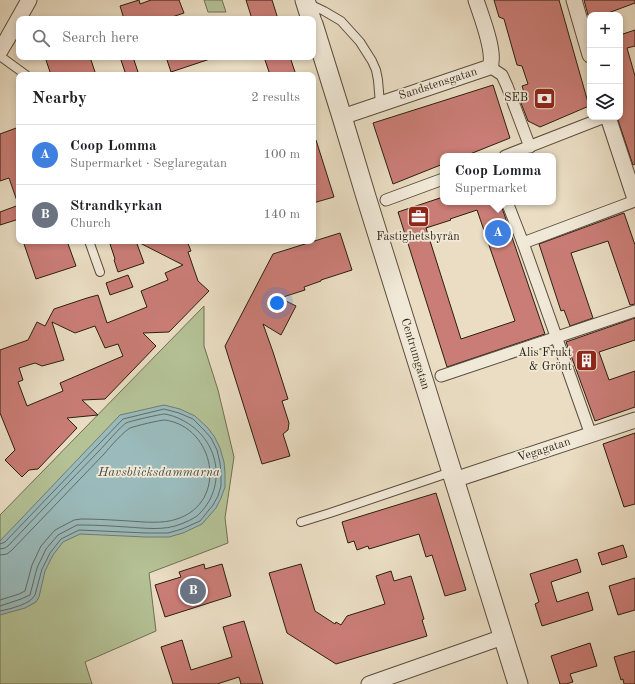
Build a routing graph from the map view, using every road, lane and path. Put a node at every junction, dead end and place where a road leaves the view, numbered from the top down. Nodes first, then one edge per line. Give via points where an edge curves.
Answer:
1 (29, 0) edge
2 (476, 0) edge
3 (574, 0) edge
4 (307, 7) edge
5 (20, 16) edge
6 (16, 23) edge
7 (316, 34) edge
8 (588, 48) edge
9 (0, 51) edge
10 (0, 56) edge
11 (490, 67) junction
12 (22, 72) edge
13 (380, 104) junction
14 (342, 117) junction
15 (598, 120) edge
16 (609, 120) edge
17 (530, 147) junction
18 (513, 153) edge
19 (440, 180) edge
20 (386, 200) dead end
21 (635, 200) edge
22 (508, 205) edge
23 (523, 243) junction
24 (90, 244) edge
25 (100, 272) dead end
26 (635, 311) edge
27 (556, 337) junction
28 (440, 376) dead end
29 (635, 420) edge
30 (591, 435) junction
31 (453, 476) junction
32 (301, 522) dead end
33 (503, 637) junction
34 (369, 684) edge
35 (518, 684) edge

1 - 5 street
2 - 11 street, Sandstensgatan via 491,48
3 - 8 street
4 - 13 lane via 324,10 341,21 360,42 376,70
6 - 9 street
7 - 14 street, Centrumgatan
10 - 12 lane
11 - 13 street, Sandstensgatan
11 - 17 street via 502,75
13 - 14 street, Sandstensgatan
14 - 31 street, Centrumgatan
15 - 17 street
16 - 21 street
17 - 18 street
19 - 20 street
21 - 23 street
22 - 23 street
23 - 27 street
24 - 25 lane
26 - 27 street
27 - 28 street
27 - 30 street
29 - 30 street, Vegagatan
30 - 31 street, Vegagatan
31 - 32 lane, Vegagatan
31 - 33 street, Centrumgatan
33 - 34 street
33 - 35 street, Centrumgatan

